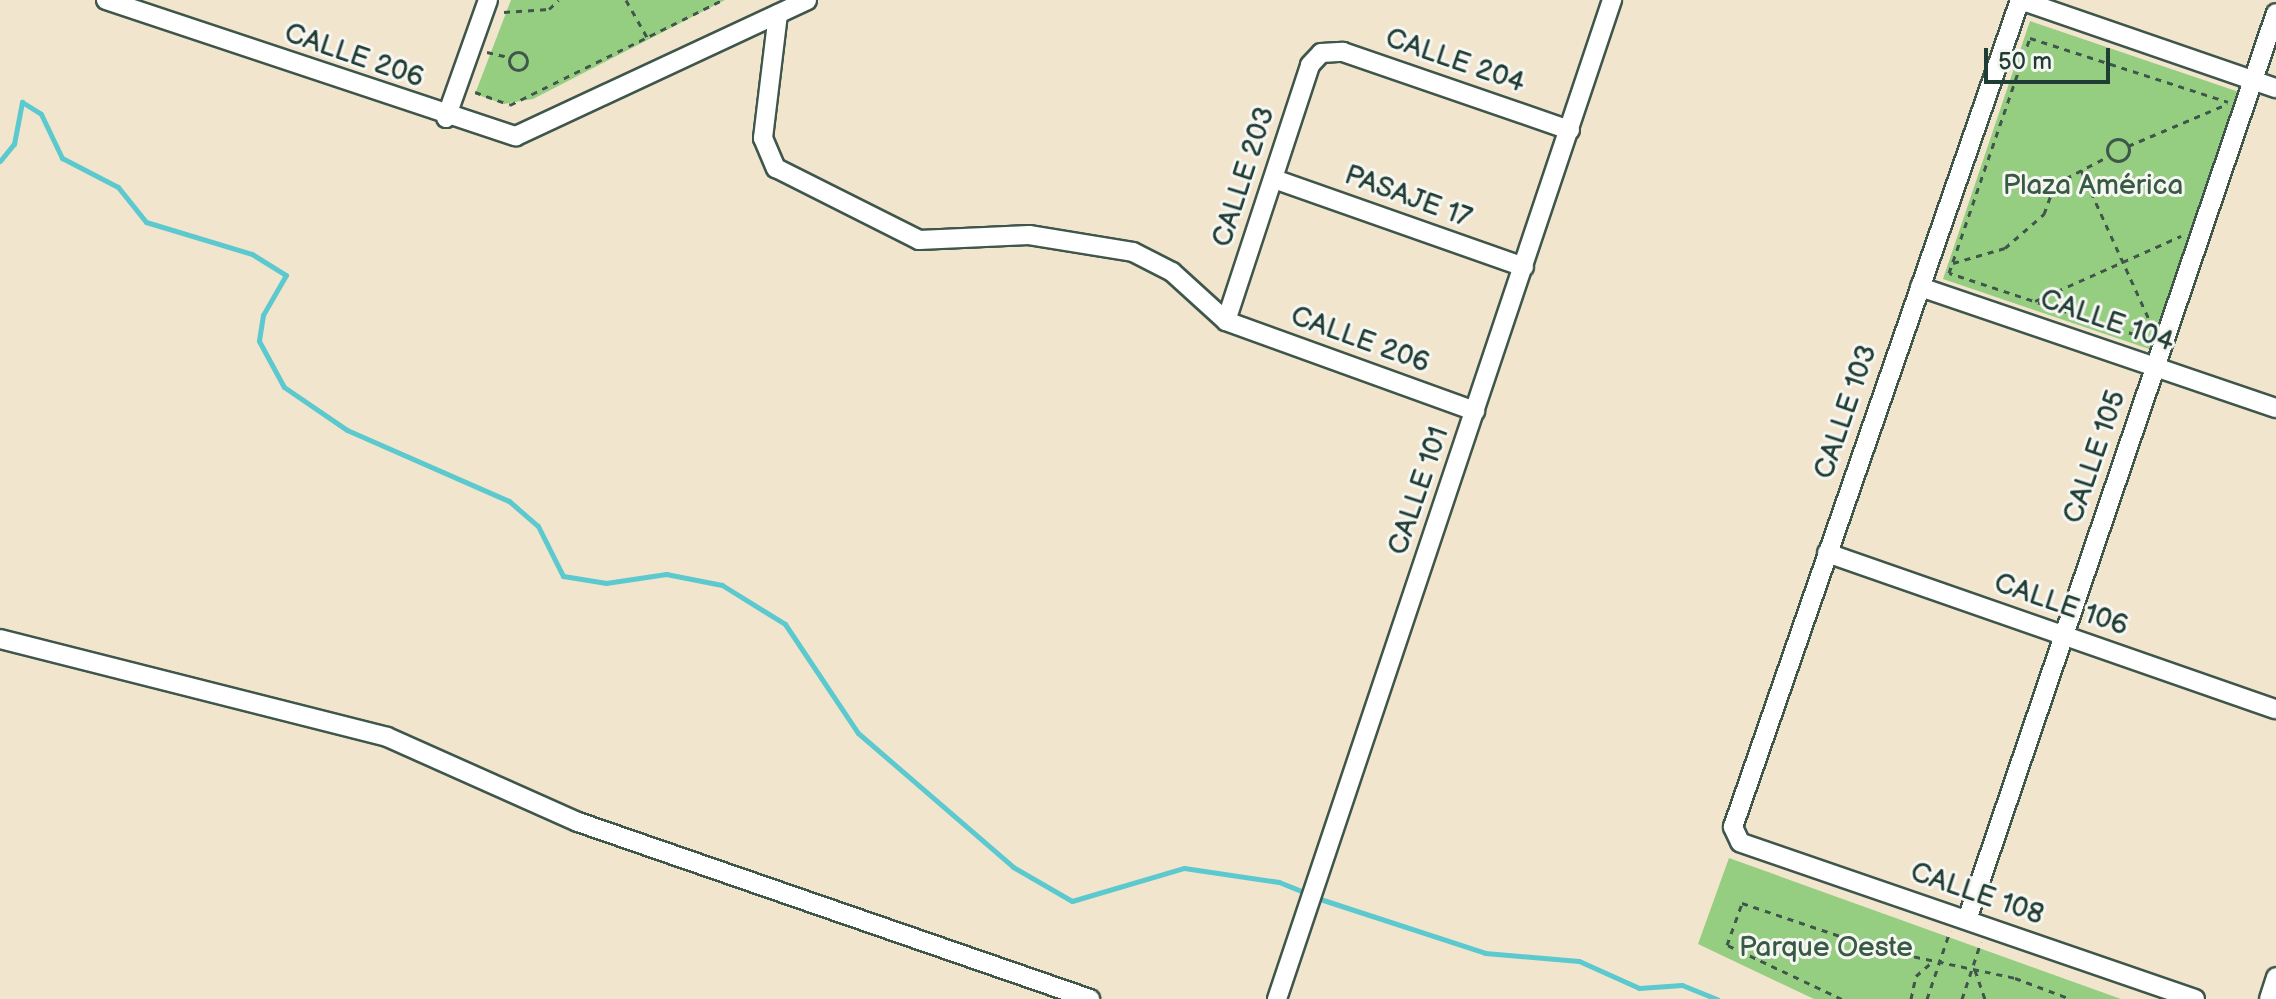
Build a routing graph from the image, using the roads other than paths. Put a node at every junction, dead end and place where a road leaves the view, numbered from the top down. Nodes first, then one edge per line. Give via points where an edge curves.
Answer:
1 (106, 0) edge
2 (169, 0) edge
3 (807, 0) edge
4 (1612, 0) edge
5 (2020, 0) edge
6 (497, 5) edge
7 (2276, 13) edge
8 (778, 14) junction
9 (163, 20) junction
10 (1321, 53) joint
11 (2251, 86) junction
12 (2276, 88) edge
13 (446, 118) junction
14 (1570, 130) junction
15 (1274, 179) junction
16 (1524, 267) junction
17 (1920, 287) junction
18 (1226, 321) junction
19 (2157, 368) junction
20 (2276, 408) edge
21 (1475, 411) junction
22 (1827, 553) junction
23 (2063, 635) junction
24 (0, 639) edge
25 (2276, 709) edge
26 (1740, 842) joint
27 (1961, 918) junction
28 (2276, 977) edge
29 (1090, 999) edge
30 (1277, 999) edge
31 (2195, 999) edge
32 (2269, 999) edge

1 - 9 street, CALLE 206
2 - 9 street
3 - 8 street
4 - 14 street, CALLE 101
5 - 11 street
5 - 17 street, CALLE 103
6 - 13 street
7 - 11 street, CALLE 105
8 - 13 street, CALLE 206 via 537,129 492,134
8 - 18 street via 763,138 776,168 919,240 1029,235 1133,252 1172,272
9 - 13 street, CALLE 206
10 - 14 street, CALLE 204 via 1343,52
10 - 15 street, CALLE 203
11 - 12 street
11 - 19 street, CALLE 105
14 - 16 street, CALLE 101
15 - 16 street, PASAJE 17
15 - 18 street, CALLE 203
16 - 21 street, CALLE 101
17 - 19 street, CALLE 104
17 - 22 street, CALLE 103
18 - 21 street, CALLE 206
19 - 20 street, CALLE 104
19 - 23 street, CALLE 105
21 - 30 street, CALLE 101
22 - 23 street, CALLE 106
22 - 26 street, CALLE 103 via 1733,827
23 - 25 street, CALLE 106
23 - 27 street, CALLE 105
24 - 29 street via 387,737 578,822
26 - 27 street, CALLE 108
27 - 31 street, CALLE 108
28 - 32 street

